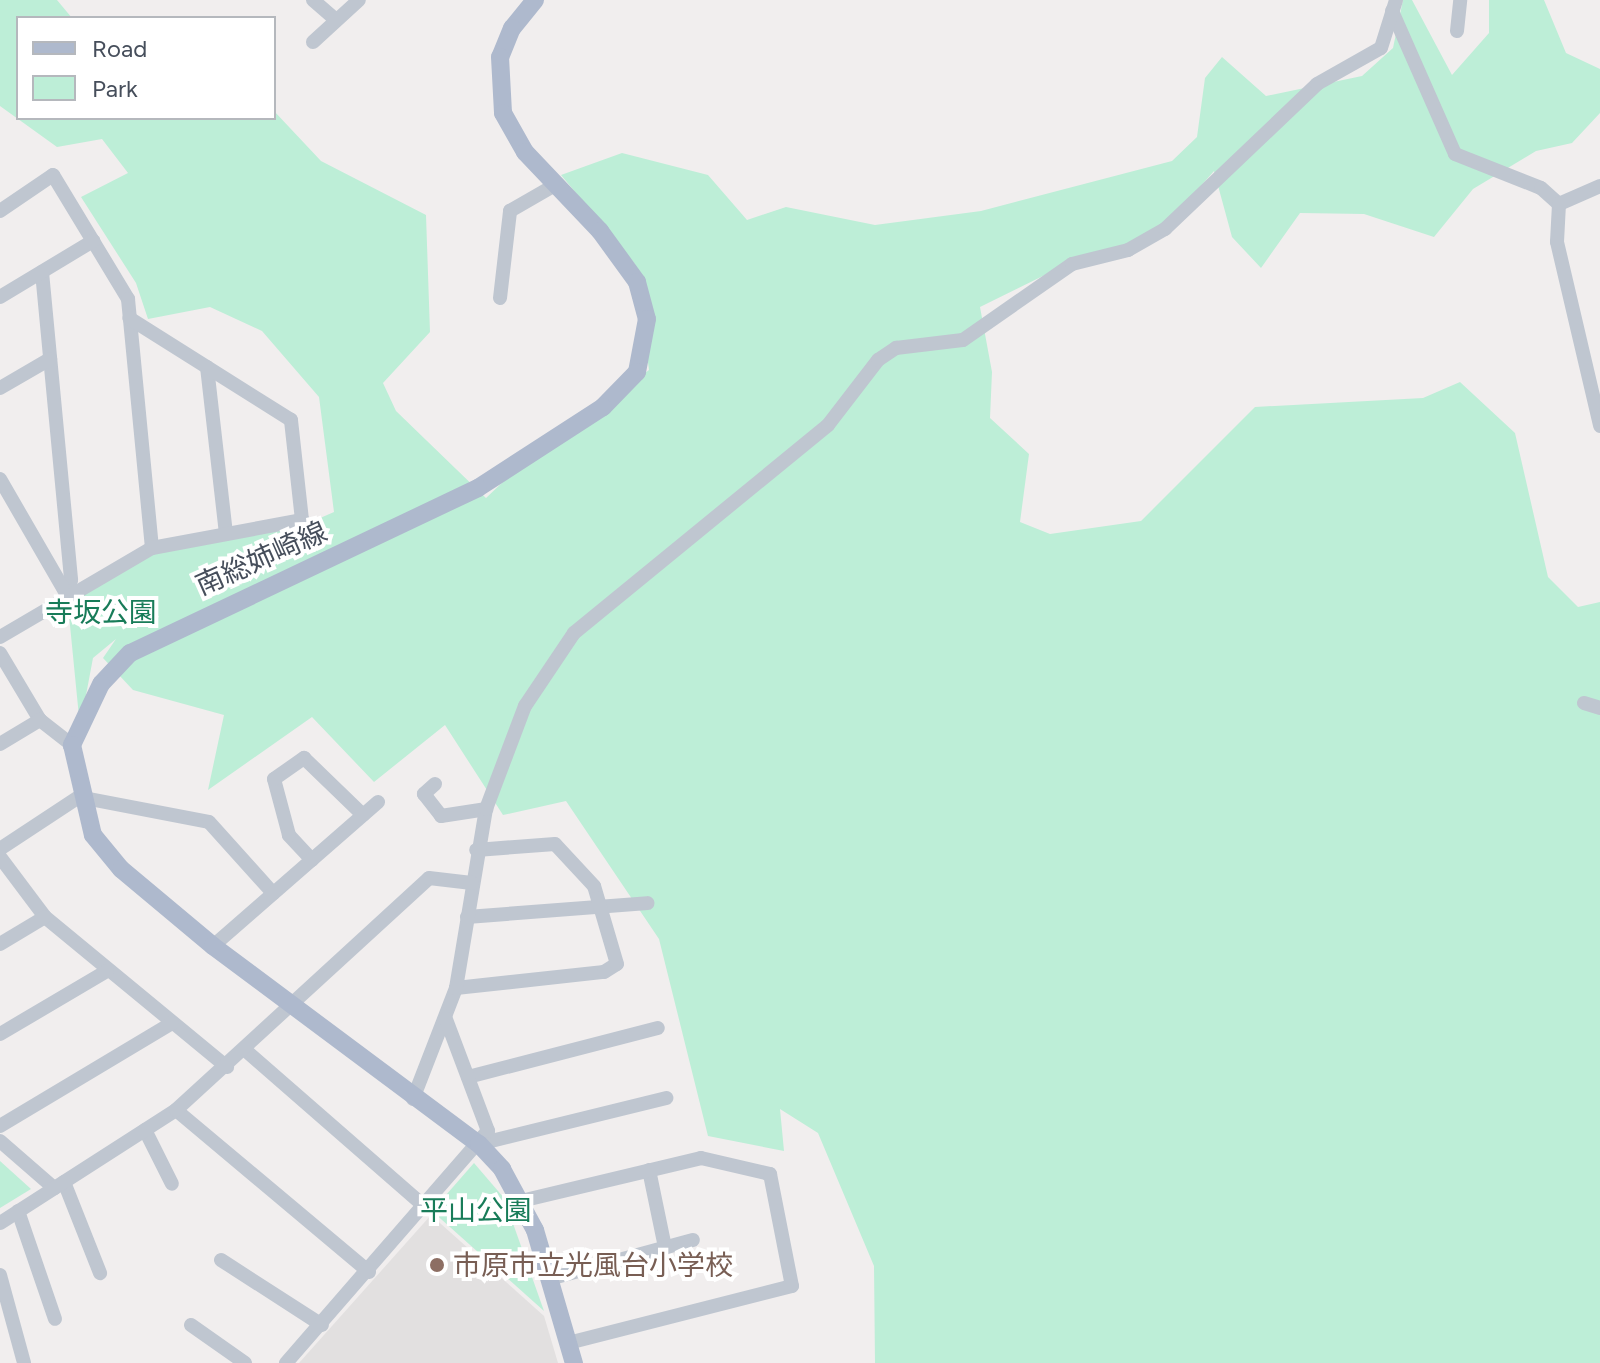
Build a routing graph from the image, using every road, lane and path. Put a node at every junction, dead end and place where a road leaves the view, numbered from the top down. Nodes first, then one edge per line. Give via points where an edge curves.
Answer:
1 (313, 0) edge
2 (359, 0) edge
3 (535, 0) edge
4 (1460, 0) edge
5 (1394, 5) edge
6 (335, 19) junction
7 (1457, 31) dead end
8 (313, 42) dead end
9 (555, 185) junction
10 (1600, 186) edge
11 (1559, 204) junction
12 (0, 211) edge
13 (93, 241) junction
14 (42, 272) junction
15 (0, 297) edge
16 (500, 298) dead end
17 (129, 318) junction
18 (50, 359) junction
19 (207, 367) junction
20 (0, 388) edge
21 (1600, 426) edge
22 (0, 479) edge
23 (226, 534) junction
24 (152, 548) junction
25 (67, 595) junction
26 (0, 637) edge
27 (0, 653) edge
28 (1584, 703) dead end
29 (1600, 708) edge
30 (40, 720) junction
31 (0, 744) edge
32 (72, 745) junction
33 (435, 784) dead end
34 (79, 797) junction
35 (378, 802) dead end
36 (486, 809) junction
37 (363, 815) junction
38 (0, 849) edge
39 (476, 850) junction
40 (0, 857) edge
41 (312, 860) junction
42 (472, 883) junction
43 (273, 893) junction
44 (647, 903) dead end
45 (602, 907) junction
46 (45, 917) junction
47 (467, 917) junction
48 (0, 944) edge
49 (213, 946) junction
50 (107, 971) junction
51 (456, 988) junction
52 (288, 1004) junction
53 (446, 1019) junction
54 (172, 1023) junction
55 (658, 1028) dead end
56 (0, 1034) edge
57 (244, 1049) junction
58 (227, 1067) junction
59 (468, 1077) junction
60 (666, 1098) dead end
61 (413, 1099) junction
62 (176, 1110) junction
63 (0, 1126) edge
64 (145, 1130) junction
65 (0, 1141) edge
66 (479, 1144) junction
67 (649, 1170) junction
68 (172, 1184) dead end
69 (59, 1185) junction
70 (521, 1201) junction
71 (425, 1207) junction
72 (18, 1211) junction
73 (0, 1223) edge
74 (693, 1240) dead end
75 (665, 1247) junction
76 (221, 1260) dead end
77 (369, 1272) junction
78 (100, 1273) dead end
79 (0, 1275) edge
80 (549, 1279) junction
81 (55, 1319) dead end
82 (191, 1325) dead end
83 (322, 1325) junction
84 (568, 1343) junction
85 (24, 1363) edge
86 (245, 1363) edge
87 (286, 1363) edge
88 (574, 1363) edge

1 - 6 street
2 - 6 street
3 - 9 main road, 南総姉崎線 via 512,28 497,84 510,132
4 - 7 street
5 - 11 street via 1455,154 1541,188
5 - 36 street via 1381,48 1317,84 1165,229 1128,250 1072,264 963,340 896,348 878,360 828,425 574,633 525,706
6 - 8 street
9 - 16 street via 510,211
9 - 32 main road, 南総姉崎線 via 625,260 643,300 644,353 621,392 478,488 151,640 118,662 101,684
10 - 11 street
11 - 21 street via 1557,242
12 - 13 street via 53,175
13 - 14 street
13 - 17 street via 128,299
14 - 15 street
14 - 18 street
17 - 19 street
17 - 24 street
18 - 20 street
18 - 25 street via 71,580
19 - 23 street
19 - 23 street via 291,420 293,434 302,520
22 - 25 street
23 - 24 street
24 - 25 street
25 - 26 street
27 - 30 street
28 - 29 street
30 - 31 street
30 - 32 street
32 - 34 main road
33 - 36 street via 424,794 441,816
34 - 38 street
34 - 43 street via 209,822
34 - 49 main road via 93,835 121,869
35 - 37 street
36 - 39 street
37 - 41 street
37 - 41 street via 304,758 274,779 289,835
39 - 42 street
39 - 45 street via 555,844 594,886
40 - 46 street
41 - 43 street
42 - 47 street
42 - 52 street via 429,878
43 - 49 street
44 - 45 street
45 - 47 street
45 - 51 street via 617,964 604,972
46 - 48 street
46 - 50 street
47 - 51 street
49 - 52 main road
50 - 54 street
50 - 56 street
51 - 53 street
52 - 57 street
52 - 61 main road
53 - 59 street
53 - 61 street
54 - 58 street
54 - 63 street
55 - 59 street
57 - 58 street
57 - 71 street
58 - 62 street
59 - 66 street via 488,1131
60 - 66 street
61 - 66 main road
62 - 64 street
62 - 77 street
64 - 68 street
64 - 69 street
65 - 69 street
66 - 70 main road
66 - 71 street
67 - 70 street
67 - 75 street
67 - 84 street via 701,1158 770,1174 792,1286
69 - 72 street
69 - 78 street
70 - 80 main road
71 - 77 street
72 - 73 street
72 - 81 street
74 - 75 street
75 - 80 street
76 - 83 street
77 - 83 street
79 - 85 street
80 - 84 main road
82 - 86 street
83 - 87 street
84 - 88 main road

